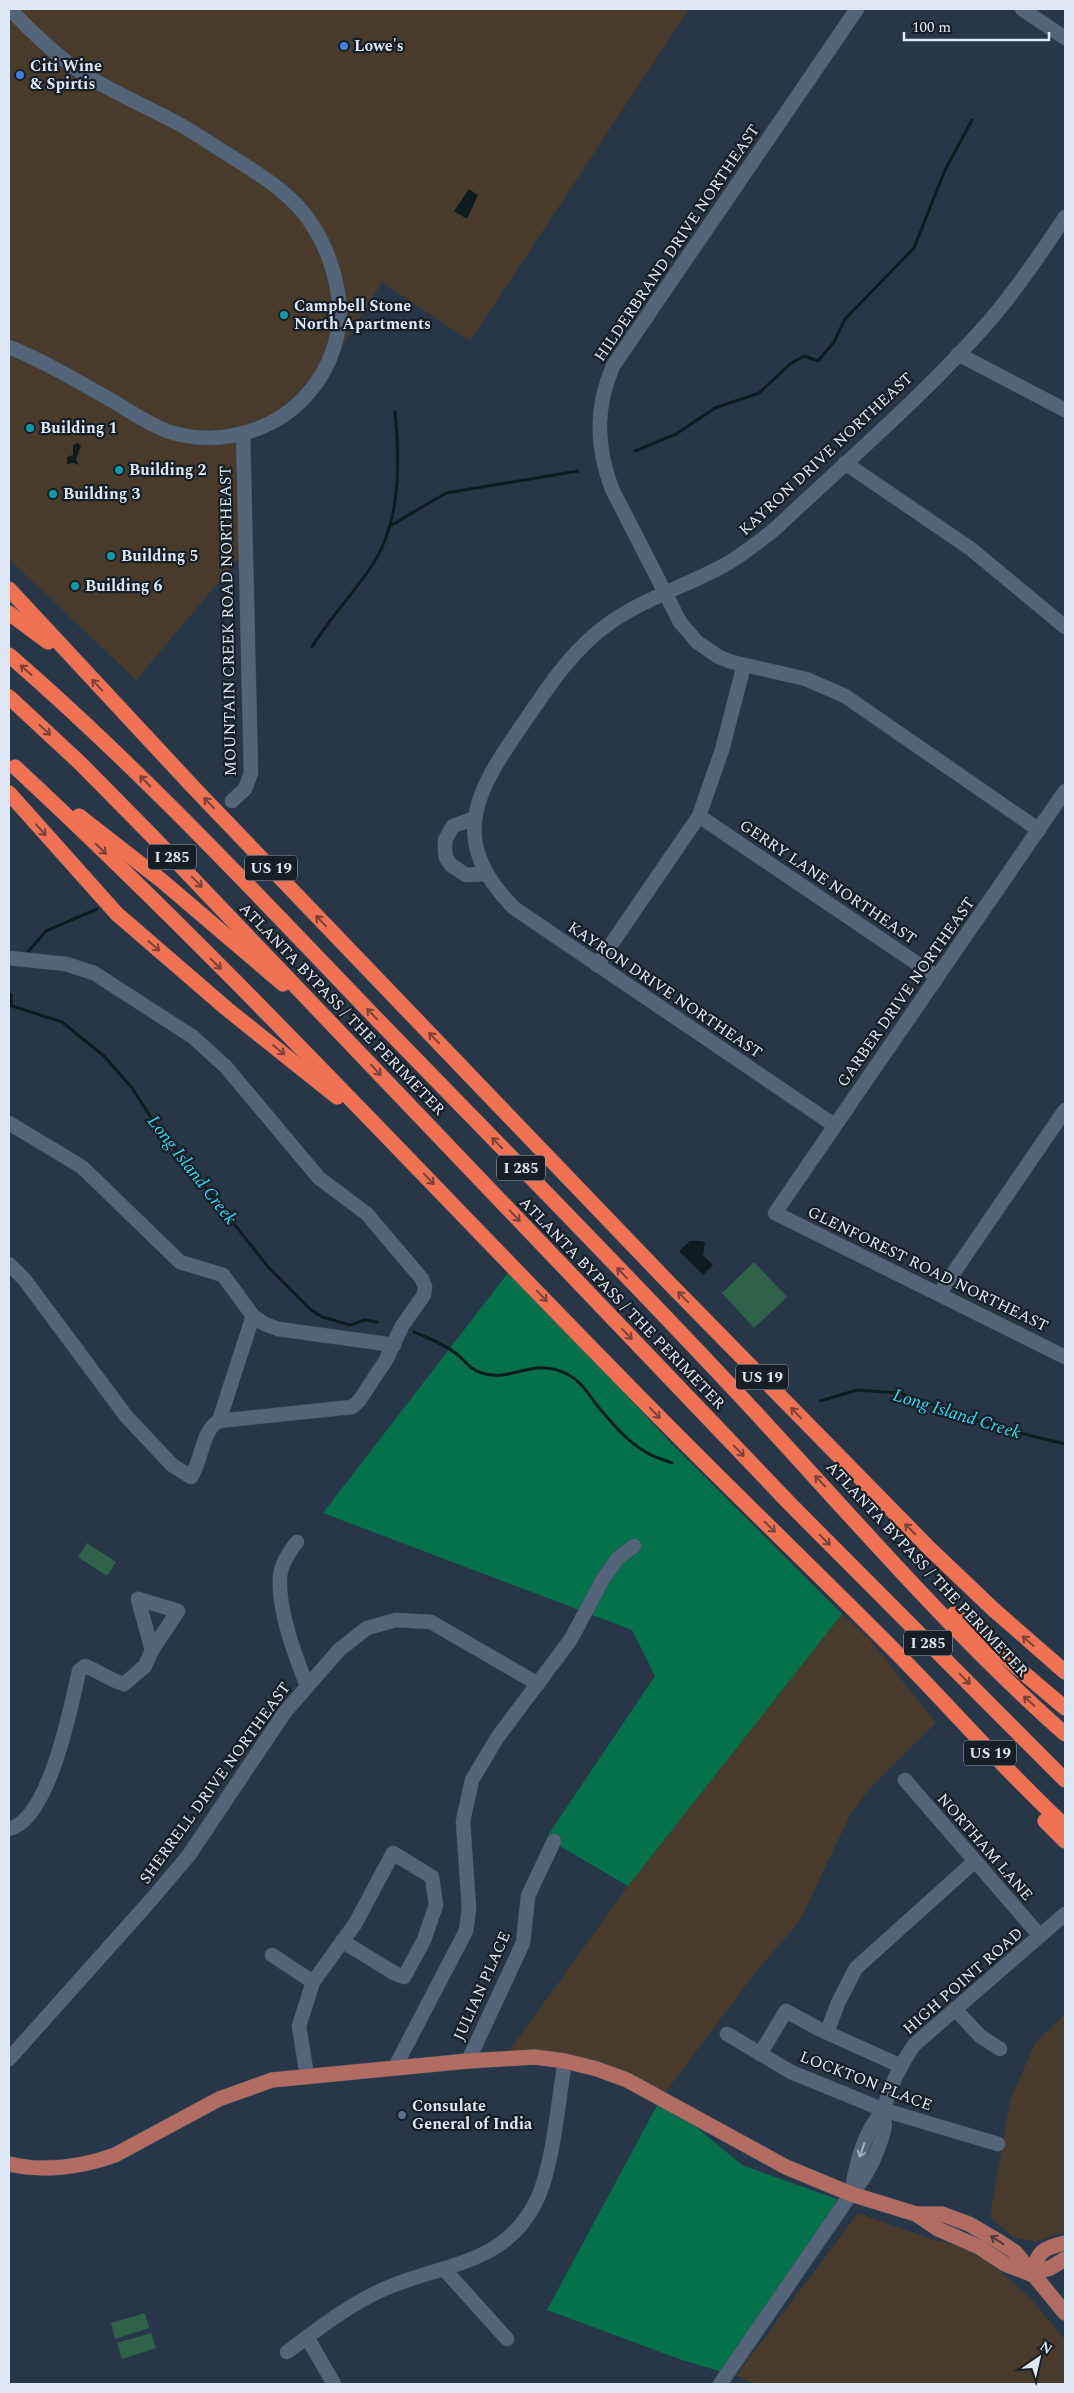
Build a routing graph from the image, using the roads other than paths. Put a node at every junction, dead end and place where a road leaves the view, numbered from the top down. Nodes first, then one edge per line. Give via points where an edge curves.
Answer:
1 (10, 9) edge
2 (857, 9) edge
3 (1022, 9) edge
4 (1065, 38) edge
5 (1065, 217) edge
6 (9, 347) edge
7 (958, 354) junction
8 (1065, 410) edge
9 (243, 433) junction
10 (845, 463) junction
11 (9, 589) edge
12 (665, 593) junction
13 (9, 613) edge
14 (1065, 627) edge
15 (9, 655) edge
16 (75, 663) junction
17 (744, 665) junction
18 (9, 697) edge
19 (12, 765) edge
20 (1065, 791) edge
21 (9, 793) edge
22 (232, 801) dead end
23 (699, 816) junction
24 (475, 818) junction
25 (1039, 830) junction
26 (486, 874) junction
27 (9, 958) edge
28 (597, 965) junction
29 (937, 976) junction
30 (331, 1022) junction
31 (1065, 1110) edge
32 (9, 1124) edge
33 (834, 1126) junction
34 (396, 1144) junction
35 (775, 1213) joint
36 (9, 1264) edge
37 (939, 1294) junction
38 (253, 1316) junction
39 (394, 1345) junction
40 (1065, 1357) edge
41 (219, 1421) junction
42 (297, 1542) dead end
43 (634, 1546) dead end
44 (888, 1556) junction
45 (152, 1650) dead end
46 (1065, 1672) edge
47 (920, 1676) junction
48 (538, 1684) junction
49 (307, 1686) junction
50 (1065, 1708) edge
51 (1065, 1734) edge
52 (904, 1780) dead end
53 (1065, 1780) edge
54 (1065, 1826) edge
55 (9, 1828) edge
56 (554, 1841) dead end
57 (1065, 1841) edge
58 (975, 1861) junction
59 (1065, 1914) edge
60 (1040, 1936) junction
61 (342, 1941) junction
62 (272, 1955) dead end
63 (313, 1982) junction
64 (954, 2009) junction
65 (827, 2032) junction
66 (727, 2034) dead end
67 (1000, 2049) dead end
68 (760, 2054) junction
69 (9, 2059) edge
70 (468, 2061) junction
71 (565, 2061) junction
72 (901, 2066) junction
73 (394, 2067) junction
74 (307, 2076) junction
75 (884, 2110) junction
76 (998, 2144) dead end
77 (9, 2164) edge
78 (851, 2194) junction
79 (1065, 2243) edge
80 (1065, 2259) edge
81 (444, 2269) junction
82 (1031, 2274) junction
83 (1065, 2312) edge
84 (307, 2337) junction
85 (507, 2339) dead end
86 (287, 2352) dead end
87 (334, 2384) edge
88 (720, 2384) edge

1 - 9 street via 86,76 180,125 268,179 312,224 329,258 339,294 340,320 334,350 319,380 299,403 274,421
2 - 12 street, HILDERBRAND DRIVE NORTHEAST via 627,344 606,382 598,424 603,466
3 - 4 street
5 - 7 street, KAYRON DRIVE NORTHEAST via 1024,277
6 - 9 street via 167,430 203,438
7 - 8 street
7 - 10 street, KAYRON DRIVE NORTHEAST
9 - 22 street, MOUNTAIN CREEK ROAD NORTHEAST via 251,773 245,790
10 - 12 street, KAYRON DRIVE NORTHEAST via 753,547 720,568
10 - 14 street via 971,549
11 - 16 highway, US 19
12 - 17 street, HILDERBRAND DRIVE NORTHEAST via 680,622 697,642 719,657
12 - 24 street, KAYRON DRIVE NORTHEAST via 610,622 566,664 489,773
13 - 16 highway
44 -> 15 highway, ATLANTA BYPASS / THE PERIMETER / I 285 via 716,1371 235,872 65,704
46 -> 16 highway, US 19 via 992,1610 856,1473 649,1262
17 - 23 street via 722,750
17 - 25 street, HILDERBRAND DRIVE NORTHEAST via 806,679 845,696
18 -> 30 highway, ATLANTA BYPASS / THE PERIMETER / I 285 via 123,806
19 - 30 highway via 131,855
19 -> 34 highway via 136,883
20 - 25 street, GARBER DRIVE NORTHEAST
21 -> 34 highway via 117,914 227,1009
23 - 28 street
23 - 29 street, GERRY LANE NORTHEAST
24 - 26 street, KAYRON DRIVE NORTHEAST via 477,846
24 - 26 street via 453,826 445,840 446,858 466,875
25 - 29 street, GARBER DRIVE NORTHEAST
26 - 28 street, KAYRON DRIVE NORTHEAST via 514,908
27 - 39 street via 66,964 94,973 193,1037 226,1067 319,1178 367,1214 422,1278 424,1295 402,1326
28 - 33 street, KAYRON DRIVE NORTHEAST
29 - 33 street, GARBER DRIVE NORTHEAST
30 -> 53 highway, ATLANTA BYPASS / THE PERIMETER / I 285 via 791,1505
31 - 37 street
32 - 38 street via 82,1167 180,1262 223,1275
33 - 35 street, GARBER DRIVE NORTHEAST
34 -> 47 highway, US 19 via 664,1422
35 - 37 street, GLENFOREST ROAD NORTHEAST
36 - 41 street via 126,1416 182,1473 191,1477 198,1467 208,1429
37 - 40 street, GLENFOREST ROAD NORTHEAST
38 - 39 street via 278,1329
38 - 41 street
39 - 41 street via 352,1407
42 - 49 street via 287,1556 280,1576 294,1650
43 - 48 street via 618,1558 603,1579 571,1639
44 - 50 highway
51 -> 44 highway, ATLANTA BYPASS / THE PERIMETER / I 285 via 1016,1690
45 - 55 street via 145,1666 124,1684 109,1680 95,1669 84,1666 79,1671 62,1745 51,1771 32,1812 18,1827
47 - 54 highway, US 19 via 1014,1779
47 - 57 highway via 980,1750
48 - 49 street, SHERRELL DRIVE NORTHEAST via 431,1622 396,1620 367,1628 338,1650
48 - 73 street via 497,1738 472,1780 463,1821 468,1909 466,1931
49 - 69 street, SHERRELL DRIVE NORTHEAST via 285,1712 188,1855
52 - 58 street, NORTHAM LANE
56 - 70 street, JULIAN PLACE via 528,1896 523,1942
58 - 60 street, NORTHAM LANE
58 - 65 street via 856,1968
59 - 60 street, HIGH POINT ROAD
60 - 64 street, HIGH POINT ROAD
61 - 61 street via 355,1924 393,1853 432,1877 436,1905 424,1940 404,1977
61 - 63 street
62 - 63 street
63 - 74 street via 299,2026
64 - 67 street via 980,2036
64 - 72 street, HIGH POINT ROAD via 914,2045
65 - 68 street via 786,2011
65 - 72 street
66 - 68 street, LOCKTON PLACE
68 - 75 street, LOCKTON PLACE via 791,2072
70 - 71 main road via 535,2057
70 - 73 main road
71 - 78 main road via 627,2080 754,2150
71 - 81 street via 547,2168 531,2210 514,2232 495,2248 475,2259
72 - 75 street, HIGH POINT ROAD
73 - 74 main road
74 - 77 main road via 272,2080 234,2092 98,2161 49,2168
75 - 76 street, LOCKTON PLACE
75 - 78 street, HIGH POINT ROAD via 885,2128 868,2175
78 - 82 main road via 916,2214 942,2214 969,2224 1015,2252
78 - 88 street, HIGH POINT ROAD
79 - 82 main road via 1049,2247 1037,2255
80 - 82 main road
81 - 84 street via 382,2289
81 - 85 street
82 - 83 main road
84 - 86 street
84 - 87 street

